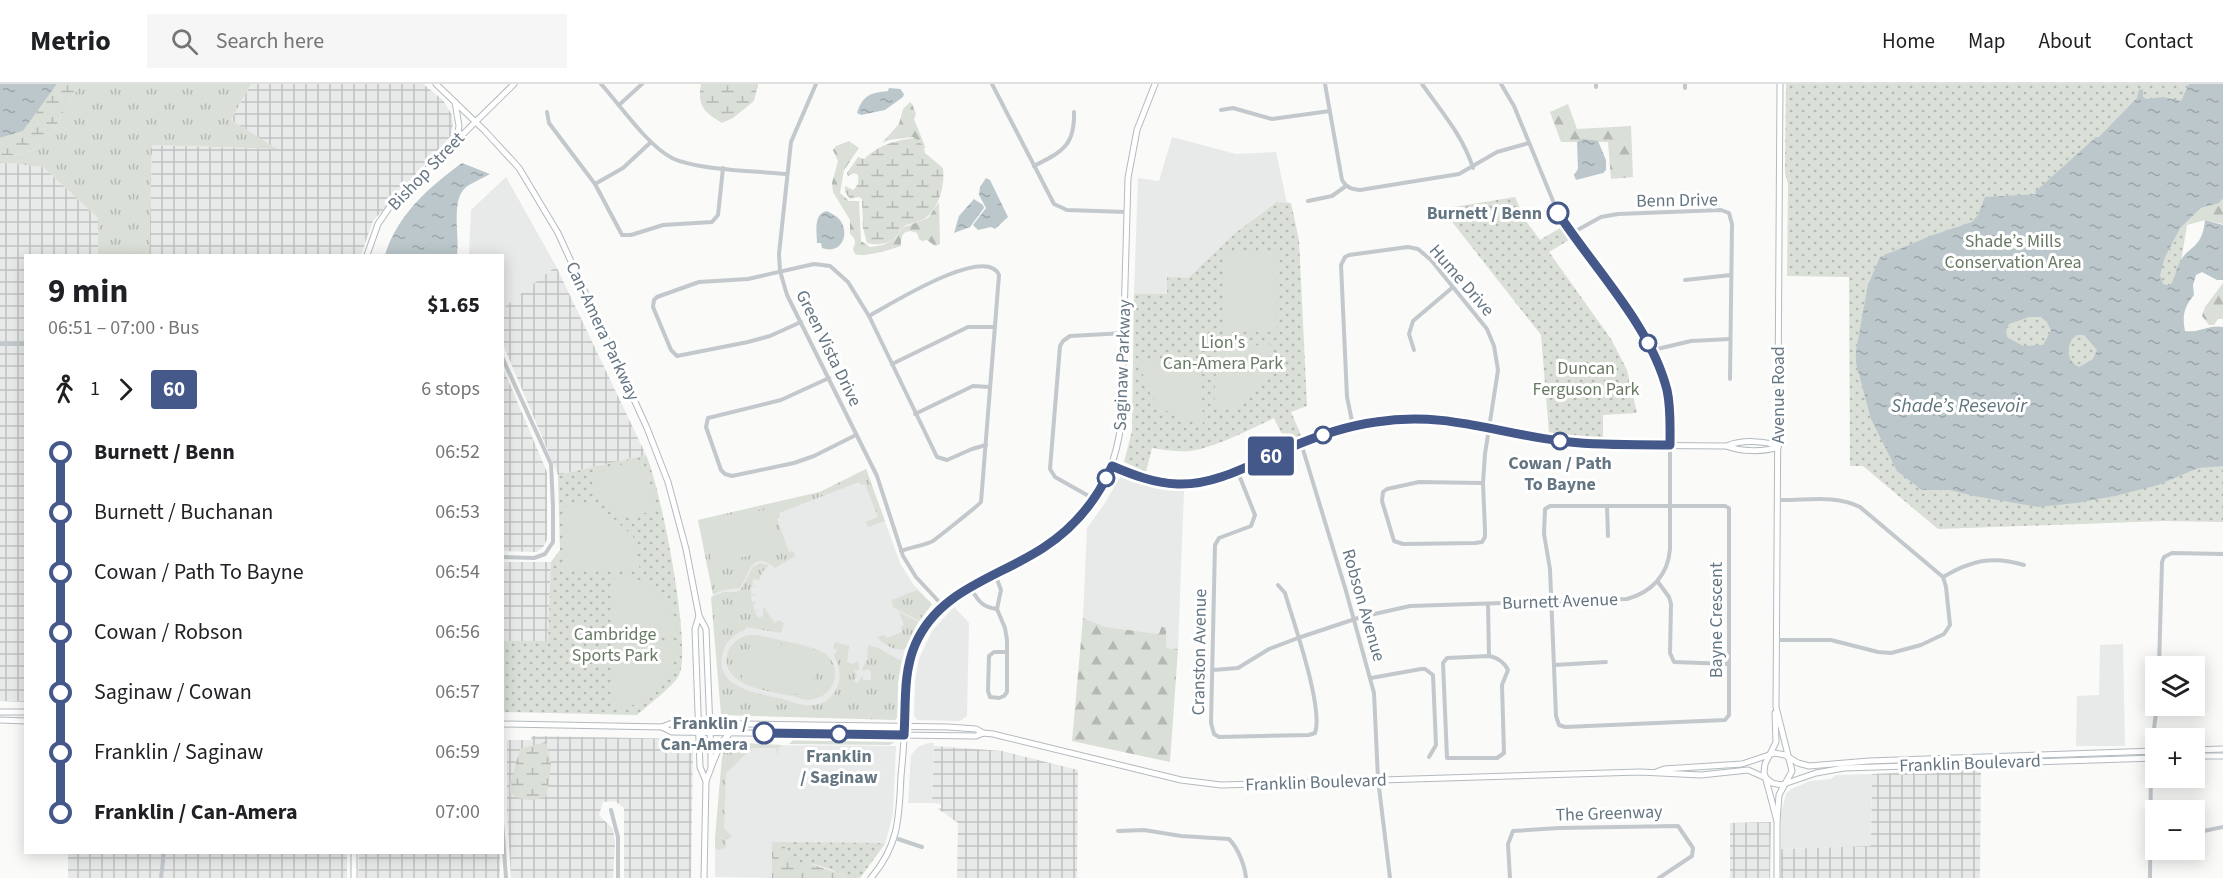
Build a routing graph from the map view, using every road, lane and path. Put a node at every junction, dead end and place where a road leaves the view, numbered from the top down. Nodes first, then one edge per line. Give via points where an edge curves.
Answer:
1 (436, 84) edge
2 (514, 84) edge
3 (601, 84) edge
4 (642, 84) edge
5 (816, 84) edge
6 (992, 84) edge
7 (1155, 84) edge
8 (1325, 84) edge
9 (1422, 84) edge
10 (1501, 84) edge
11 (1780, 84) edge
12 (455, 102) junction
13 (619, 105) junction
14 (1221, 110) dead end
15 (1330, 111) junction
16 (547, 112) dead end
17 (1074, 112) dead end
18 (475, 122) junction
19 (457, 139) junction
20 (651, 142) junction
21 (1529, 143) junction
22 (1034, 166) junction
23 (723, 168) junction
24 (1473, 168) junction
25 (786, 174) junction
26 (595, 184) junction
27 (1346, 186) junction
28 (1308, 201) dead end
29 (1126, 212) junction
30 (1572, 233) junction
31 (367, 254) edge
32 (780, 271) junction
33 (1731, 275) junction
34 (1685, 280) dead end
35 (1453, 287) junction
36 (869, 316) junction
37 (801, 322) junction
38 (995, 327) junction
39 (1125, 333) junction
40 (1730, 339) junction
41 (0, 344) edge
42 (24, 344) edge
43 (1414, 350) dead end
44 (1653, 350) junction
45 (504, 361) edge
46 (892, 364) junction
47 (829, 378) junction
48 (1730, 379) dead end
49 (990, 387) junction
50 (915, 414) junction
51 (1353, 426) junction
52 (1490, 427) junction
53 (856, 435) junction
54 (1301, 442) junction
55 (986, 445) junction
56 (1670, 445) junction
57 (1778, 447) junction
58 (1112, 466) junction
59 (1237, 470) junction
60 (1483, 483) junction
61 (1094, 500) junction
62 (1777, 500) junction
63 (1607, 506) junction
64 (1670, 507) junction
65 (1608, 536) dead end
66 (901, 551) junction
67 (2223, 554) edge
68 (504, 557) edge
69 (2024, 565) dead end
70 (994, 574) junction
71 (1942, 578) junction
72 (1658, 582) junction
73 (1278, 585) dead end
74 (970, 587) junction
75 (1551, 602) junction
76 (1488, 604) junction
77 (942, 605) junction
78 (997, 609) junction
79 (699, 616) junction
80 (1354, 620) junction
81 (1298, 638) junction
82 (1776, 640) junction
83 (1007, 652) junction
84 (1489, 656) junction
85 (2159, 656) edge
86 (1606, 662) dead end
87 (1554, 664) junction
88 (1729, 664) junction
89 (1213, 670) junction
90 (1371, 678) junction
91 (1776, 707) junction
92 (0, 712) edge
93 (24, 712) edge
94 (0, 720) edge
95 (24, 721) edge
96 (504, 724) edge
97 (699, 724) junction
98 (710, 724) junction
99 (905, 726) junction
100 (662, 727) junction
101 (700, 732) junction
102 (710, 733) junction
103 (730, 733) junction
104 (983, 733) junction
105 (904, 735) junction
106 (2223, 749) edge
107 (2205, 750) edge
108 (1770, 754) junction
109 (2145, 755) edge
110 (2145, 755) edge
111 (2205, 756) edge
112 (2223, 756) edge
113 (1429, 757) dead end
114 (1788, 758) junction
115 (711, 768) junction
116 (1655, 772) junction
117 (1766, 778) junction
118 (1378, 779) junction
119 (706, 781) junction
120 (1786, 783) junction
121 (611, 810) dead end
122 (1777, 822) junction
123 (2223, 827) edge
124 (1118, 831) dead end
125 (2205, 831) edge
126 (895, 838) junction
127 (922, 848) dead end
128 (504, 850) edge
129 (164, 854) edge
130 (354, 854) edge
131 (2151, 860) edge
132 (161, 878) edge
133 (354, 878) edge
134 (506, 878) edge
135 (618, 878) edge
136 (704, 878) edge
137 (871, 878) edge
138 (1246, 878) edge
139 (1390, 878) edge
140 (1510, 878) edge
141 (1659, 878) edge
142 (1777, 878) edge
143 (2150, 878) edge

1 - 12 main road, Can-Amera Parkway
2 - 18 main road
3 - 13 street
4 - 13 street
5 - 25 street, Green Vista Drive via 794,134
6 - 22 street
7 - 29 main road, Saginaw Parkway via 1133,148
8 - 15 street
9 - 24 street via 1467,149
10 - 21 street
11 - 57 main road, Avenue Road
12 - 18 main road, Can-Amera Parkway
12 - 19 main road
13 - 20 street
14 - 15 street via 1233,108 1272,119
15 - 27 street
16 - 26 street via 549,123
17 - 22 street via 1075,125 1066,148
18 - 19 main road, Bishop Street
18 - 79 main road, Can-Amera Parkway via 519,168 558,233 647,428 668,482
19 - 31 main road, Bishop Street via 391,205 375,230
20 - 23 street via 683,162
20 - 26 street via 623,168
21 - 24 street via 1497,152
21 - 30 street via 1558,213
22 - 29 street via 1058,207
23 - 25 street
23 - 26 street via 718,215 712,222 663,225 626,236 619,231
24 - 27 street via 1459,174 1360,190
25 - 32 street, Green Vista Drive
27 - 28 street via 1332,196
29 - 39 main road, Saginaw Parkway
30 - 33 street, Benn Drive via 1601,217 1618,214 1725,211 1731,217
30 - 44 street
32 - 36 street via 814,264 830,266 848,282
32 - 37 street, Green Vista Drive
32 - 37 street via 748,279 686,285 657,297 653,307 677,356 770,336
33 - 34 street
33 - 40 street, Benn Drive
35 - 43 street via 1413,321 1408,334
35 - 51 street, Hume Drive via 1424,253 1413,247 1345,257 1341,265 1346,377
35 - 52 street, Hume Drive via 1487,329 1494,346 1498,370
36 - 38 street via 954,273 986,266 995,268 999,275
36 - 46 street
37 - 47 street, Green Vista Drive
38 - 46 street via 968,327
38 - 49 street
39 - 58 main road, Saginaw Parkway via 1121,424
39 - 61 street via 1070,336 1059,352 1050,469 1055,477
40 - 44 street via 1690,341
40 - 48 street, Benn Drive
41 - 42 street
44 - 56 street via 1670,405
45 - 68 street via 551,464 553,542 545,554 534,558
46 - 50 street
47 - 53 street, Green Vista Drive
47 - 53 street via 782,400 708,418 706,428 721,470 732,476 794,463
49 - 50 street via 973,387
49 - 55 street
50 - 55 street via 940,459
51 - 52 main road via 1428,419
51 - 54 main road
52 - 56 main road via 1594,445
52 - 60 street, Hume Drive
53 - 66 street, Green Vista Drive via 877,476
54 - 59 main road
54 - 80 street, Robson Avenue
55 - 66 street via 979,505 936,539
56 - 57 main road via 1771,443
56 - 64 street
57 - 62 main road, Avenue Road
58 - 59 main road via 1155,482 1179,484 1205,481
58 - 61 main road, Saginaw Parkway
59 - 89 street, Cranston Avenue via 1255,515 1247,528 1219,538 1215,544
60 - 60 street, Hume Drive via 1419,482 1387,489 1382,501 1394,541 1482,542
61 - 70 main road, Saginaw Parkway via 1057,538
62 - 71 street via 1851,502
62 - 82 main road, Avenue Road
63 - 64 street, Bayne Crescent
63 - 65 street
63 - 75 street, Bayne Crescent via 1545,509
64 - 72 street via 1669,559
64 - 88 street, Bayne Crescent via 1729,508
66 - 77 street, Green Vista Drive via 915,577
67 - 85 street via 2172,553 2164,557
69 - 71 street via 1974,562
70 - 74 main road, Saginaw Parkway
70 - 78 street via 1001,590
71 - 82 street via 1950,625 1944,634 1921,645 1891,653 1831,640
72 - 75 street, Burnett Avenue via 1627,599
72 - 88 street via 1671,604 1674,662
73 - 81 street via 1285,593
74 - 77 main road, Saginaw Parkway
74 - 78 street via 980,604
75 - 76 street, Burnett Avenue
75 - 87 street, Bayne Crescent
76 - 80 street, Burnett Avenue via 1410,606
76 - 84 street
77 - 99 main road, Saginaw Parkway via 914,647 907,676
78 - 83 street via 1005,628
79 - 97 main road, Can-Amera Parkway via 695,629
79 - 98 main road, Can-Amera Parkway via 706,629
80 - 81 street, Burnett Avenue
80 - 90 street, Robson Avenue
81 - 89 street, Burnett Avenue via 1269,649 1238,668
81 - 89 street, Cranston Avenue via 1315,700 1315,733 1227,738 1214,734
82 - 91 main road, Avenue Road
83 - 83 street via 1007,692 999,698 990,697 989,656
84 - 84 street via 1508,670 1502,685 1504,753 1497,758 1447,758 1443,663 1447,658
86 - 87 street
87 - 88 street, Bayne Crescent via 1556,721 1565,727 1725,720 1729,715
90 - 113 street via 1421,669 1433,675 1436,745
90 - 118 street, Robson Avenue
91 - 108 main road, Avenue Road via 1776,742
91 - 114 main road, Avenue Road
92 - 93 main road
94 - 95 main road
96 - 100 main road, Franklin Boulevard
97 - 98 main road, Franklin Boulevard
97 - 100 main road, Franklin Boulevard via 672,723
97 - 101 main road, Can-Amera Parkway
98 - 99 main road, Franklin Boulevard
98 - 102 main road, Can-Amera Parkway
99 - 104 main road, Franklin Boulevard via 976,729
99 - 105 main road, Saginaw Parkway
100 - 101 main road, Franklin Boulevard via 672,732
101 - 102 main road, Franklin Boulevard
101 - 119 main road, Can-Amera Parkway via 700,767
102 - 103 main road, Franklin Boulevard
102 - 115 main road, Can-Amera Parkway
103 - 105 main road, Franklin Boulevard
103 - 115 main road via 721,742
104 - 105 main road, Franklin Boulevard
104 - 118 main road, Franklin Boulevard via 1181,780 1221,785
105 - 126 main road, Saginaw Parkway
106 - 107 main road
108 - 114 main road via 1780,753
108 - 116 main road, Franklin Boulevard via 1742,764
108 - 117 main road via 1764,768
109 - 114 main road, Franklin Boulevard via 1888,760 1809,766
110 - 120 main road, Franklin Boulevard via 1844,768
111 - 112 main road
114 - 120 main road via 1792,771
115 - 119 main road, Can-Amera Parkway
116 - 117 main road, Franklin Boulevard via 1701,775 1748,770
116 - 118 main road, Franklin Boulevard
117 - 120 main road via 1776,784
117 - 122 main road
118 - 139 street, Robson Avenue
119 - 136 main road, Can-Amera Parkway
120 - 122 main road via 1779,795
121 - 135 street via 618,837
122 - 142 main road
123 - 125 street
124 - 138 street via 1229,839
126 - 127 street
126 - 137 main road, Saginaw Parkway via 886,859
128 - 134 street
129 - 132 street
130 - 133 main road
131 - 143 street
140 - 141 street, The Greenway via 1508,844 1512,831 1678,826 1693,848 1692,856

